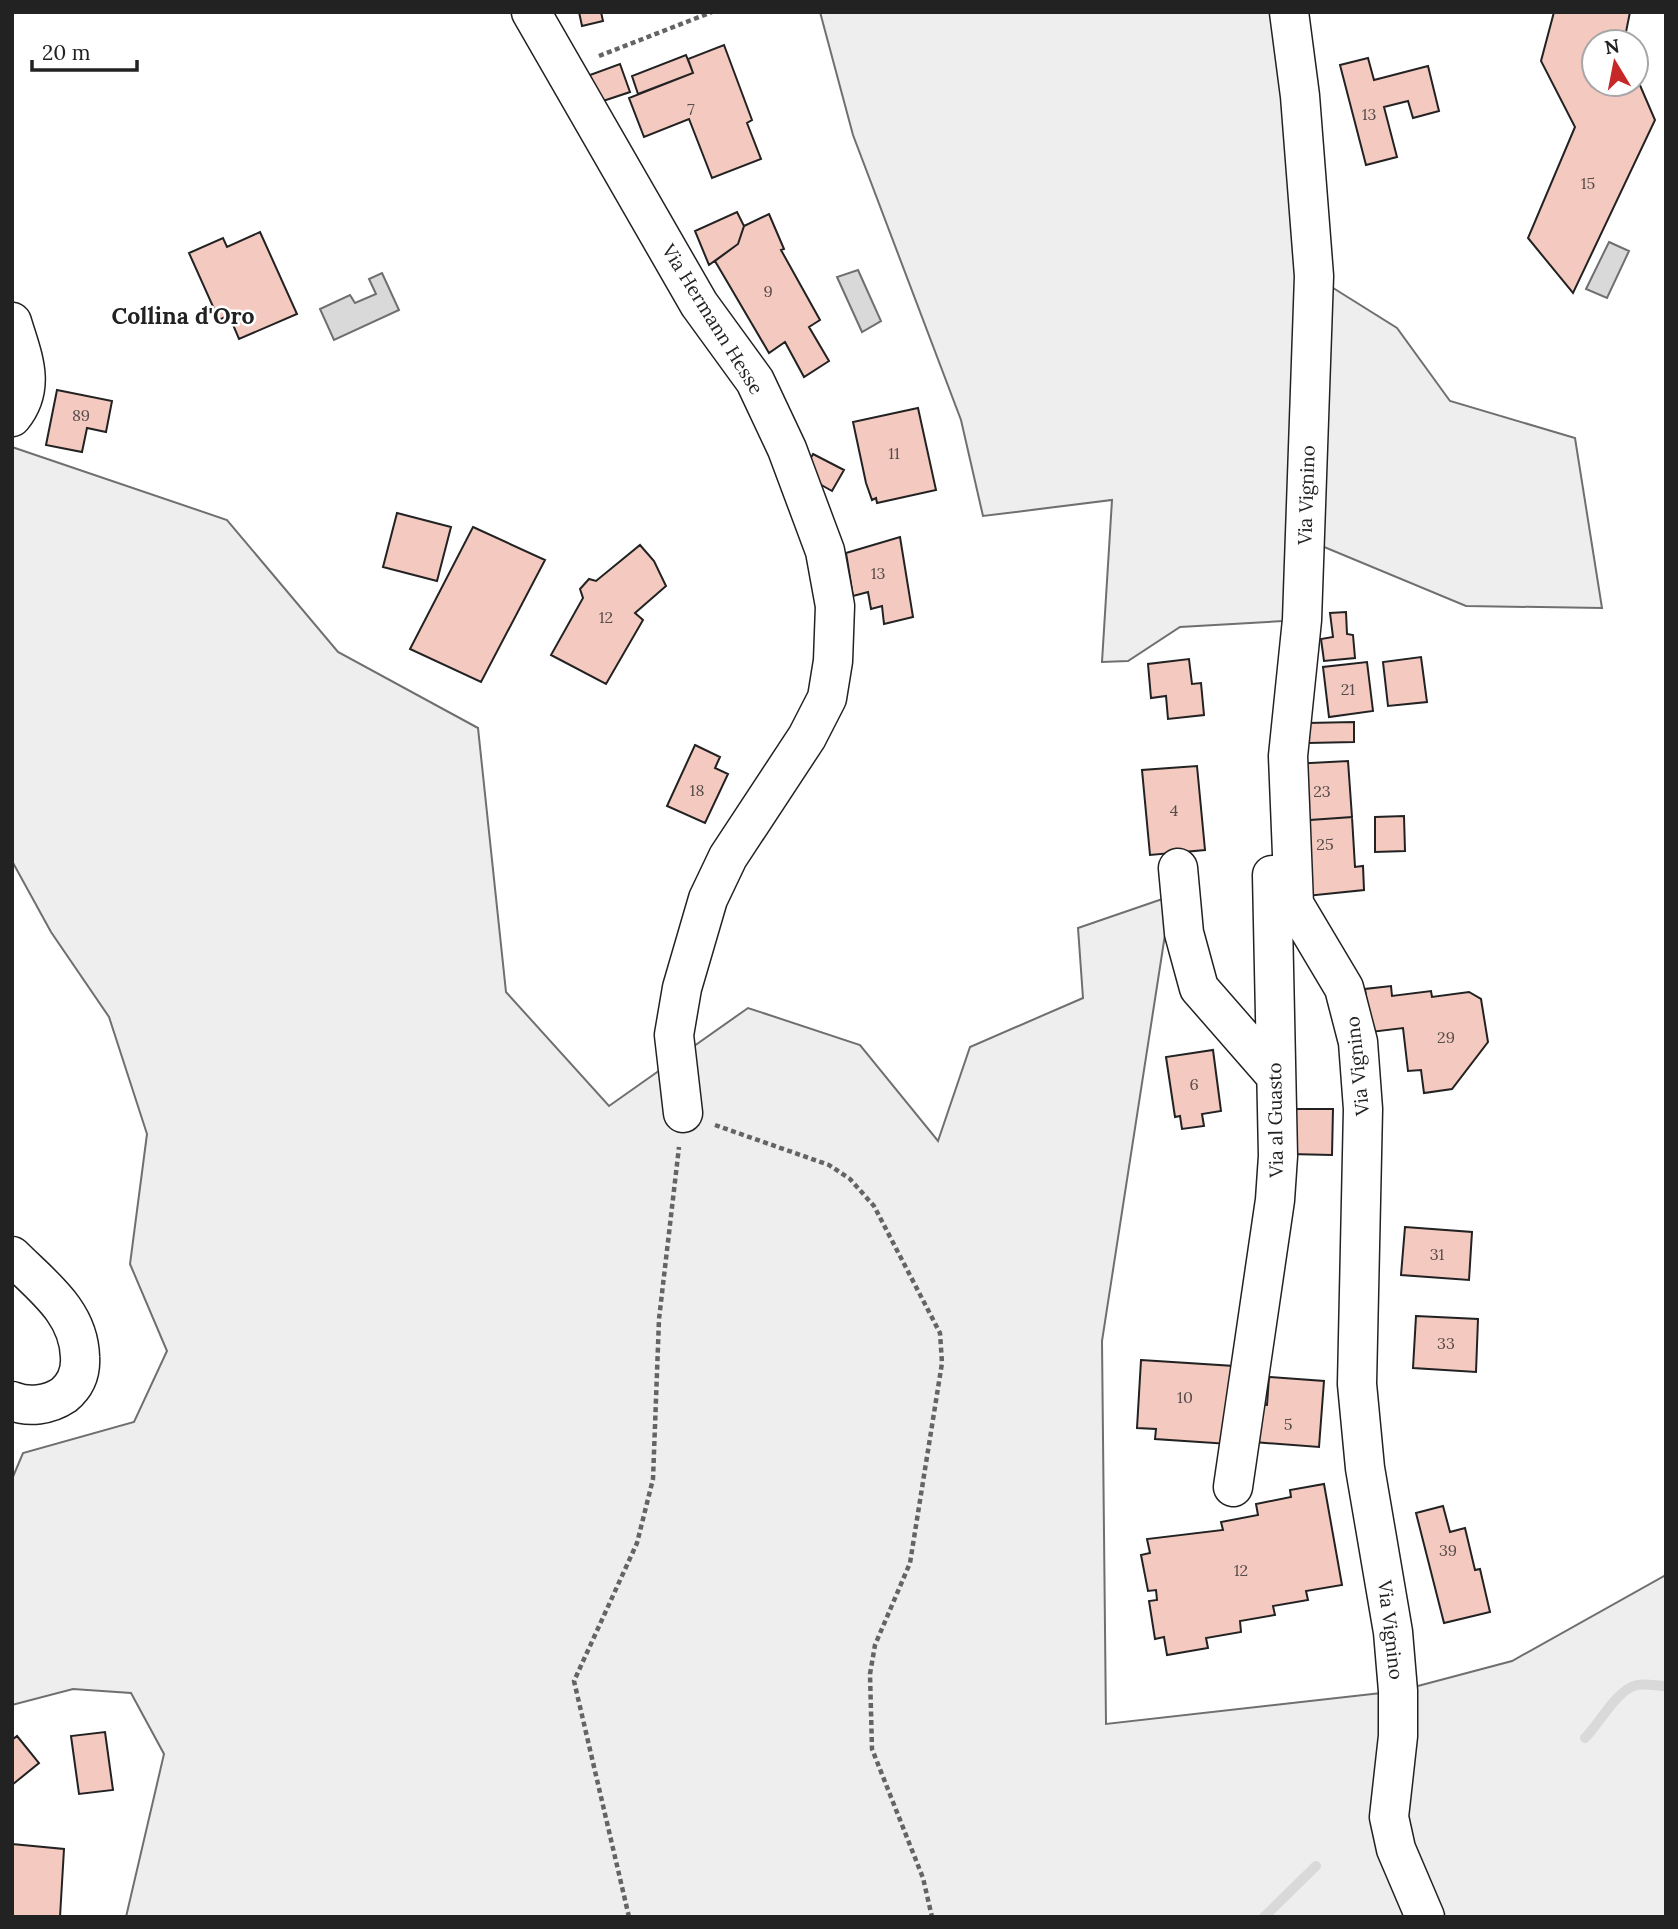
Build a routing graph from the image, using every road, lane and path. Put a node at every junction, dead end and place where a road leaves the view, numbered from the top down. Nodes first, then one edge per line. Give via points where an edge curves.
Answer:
1 (531, 12) edge
2 (712, 12) edge
3 (1289, 12) edge
4 (562, 70) junction
5 (12, 322) edge
6 (12, 417) edge
7 (1288, 756) junction
8 (1178, 868) dead end
9 (1275, 1075) junction
10 (683, 1113) junction
11 (12, 1256) edge
12 (12, 1401) edge
13 (1233, 1487) dead end
14 (629, 1917) edge
15 (932, 1917) edge
16 (1425, 1917) edge

1 - 4 street, Via Hermann Hesse
2 - 4 path
3 - 7 street, Via Vignino via 1314,276 1302,620
4 - 10 street, Via Hermann Hesse via 699,304 755,382 787,449 825,551 835,606 833,671 827,698 807,737 728,857 708,899 682,988 674,1035
5 - 6 street via 29,379 22,405
7 - 9 street, Via al Guasto via 1272,778 1270,794
7 - 16 street, Via Vignino via 1294,904 1344,988 1358,1042 1363,1109 1357,1384 1398,1691 1389,1817 1396,1849
8 - 9 street via 1184,933 1199,988
9 - 13 street, Via al Guasto via 1275,1199
10 - 14 path via 659,1319 653,1479 637,1543 574,1681
10 - 15 path via 829,1165 850,1179 873,1206 940,1333 942,1363 910,1563 875,1645 870,1674 872,1749 923,1878
11 - 12 street via 68,1312 80,1339 80,1365 74,1387 55,1401 24,1406

